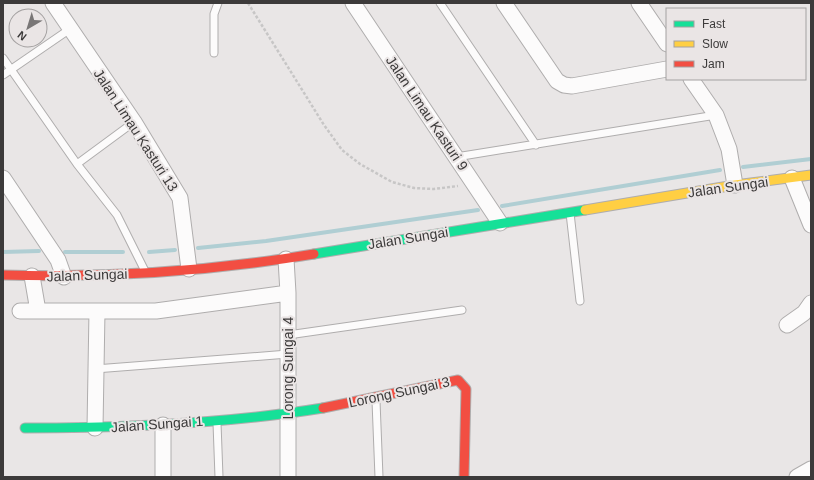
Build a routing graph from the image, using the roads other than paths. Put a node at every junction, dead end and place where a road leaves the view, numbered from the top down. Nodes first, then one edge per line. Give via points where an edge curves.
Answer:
1 (53, 3) edge
2 (218, 3) edge
3 (354, 3) edge
4 (440, 3) edge
5 (504, 3) edge
6 (639, 3) edge
7 (70, 29) junction
8 (666, 43) edge
9 (214, 53) dead end
10 (3, 58) edge
11 (666, 69) edge
12 (11, 70) junction
13 (3, 75) edge
14 (692, 80) edge
15 (716, 115) junction
16 (134, 122) junction
17 (536, 145) junction
18 (456, 157) junction
19 (77, 164) junction
20 (811, 175) edge
21 (3, 178) edge
22 (792, 178) junction
23 (734, 185) junction
24 (570, 211) junction
25 (500, 223) junction
26 (811, 224) edge
27 (286, 259) junction
28 (189, 269) junction
29 (146, 272) junction
30 (3, 275) edge
31 (32, 276) junction
32 (64, 277) junction
33 (288, 293) junction
34 (580, 301) dead end
35 (811, 303) edge
36 (462, 310) dead end
37 (20, 311) dead end
38 (97, 311) junction
39 (38, 312) junction
40 (787, 325) dead end
41 (288, 335) junction
42 (288, 354) junction
43 (95, 369) junction
44 (376, 398) junction
45 (288, 413) junction
46 (217, 420) junction
47 (163, 425) junction
48 (25, 428) dead end
49 (95, 428) junction
50 (811, 469) edge
51 (163, 477) edge
52 (219, 477) edge
53 (288, 477) edge
54 (379, 477) edge
55 (464, 477) edge
56 (797, 477) edge

1 - 7 street, Jalan Limau Kasturi 13
2 - 9 lane via 214,14
3 - 18 street, Jalan Limau Kasturi 9
4 - 17 lane
5 - 11 street via 557,80 564,85 572,86
6 - 8 street
7 - 12 lane
7 - 16 street, Jalan Limau Kasturi 13
10 - 12 lane
12 - 13 lane
12 - 19 lane
14 - 15 street
15 - 17 lane
15 - 23 street via 729,149
16 - 19 lane
16 - 28 street, Jalan Limau Kasturi 13 via 180,198
17 - 18 lane
18 - 25 street, Jalan Limau Kasturi 9
19 - 29 lane via 117,215
20 - 22 street, Jalan Sungai
21 - 32 street via 58,260
22 - 23 street, Jalan Sungai
22 - 26 street
23 - 24 street, Jalan Sungai
24 - 25 street, Jalan Sungai
24 - 34 lane
25 - 27 street, Jalan Sungai
27 - 28 street, Jalan Sungai
27 - 33 street, Lorong Sungai 4
28 - 29 street, Jalan Sungai
29 - 32 street, Jalan Sungai
30 - 31 street, Jalan Sungai
31 - 32 street, Jalan Sungai
31 - 39 street
33 - 38 street via 156,311
33 - 41 street, Lorong Sungai 4
35 - 40 street
36 - 41 lane
37 - 39 street
38 - 39 street
38 - 43 street
41 - 42 street, Lorong Sungai 4
42 - 43 lane
42 - 45 street, Lorong Sungai 4
43 - 49 street
44 - 45 street, Lorong Sungai 3
44 - 54 lane
44 - 55 street, Lorong Sungai 3 via 458,380 464,385
45 - 46 street, Jalan Sungai 1
45 - 53 street, Lorong Sungai 4
46 - 47 street, Jalan Sungai 1
46 - 52 lane
47 - 49 street, Jalan Sungai 1
47 - 51 street
48 - 49 street, Jalan Sungai 1
50 - 56 street

